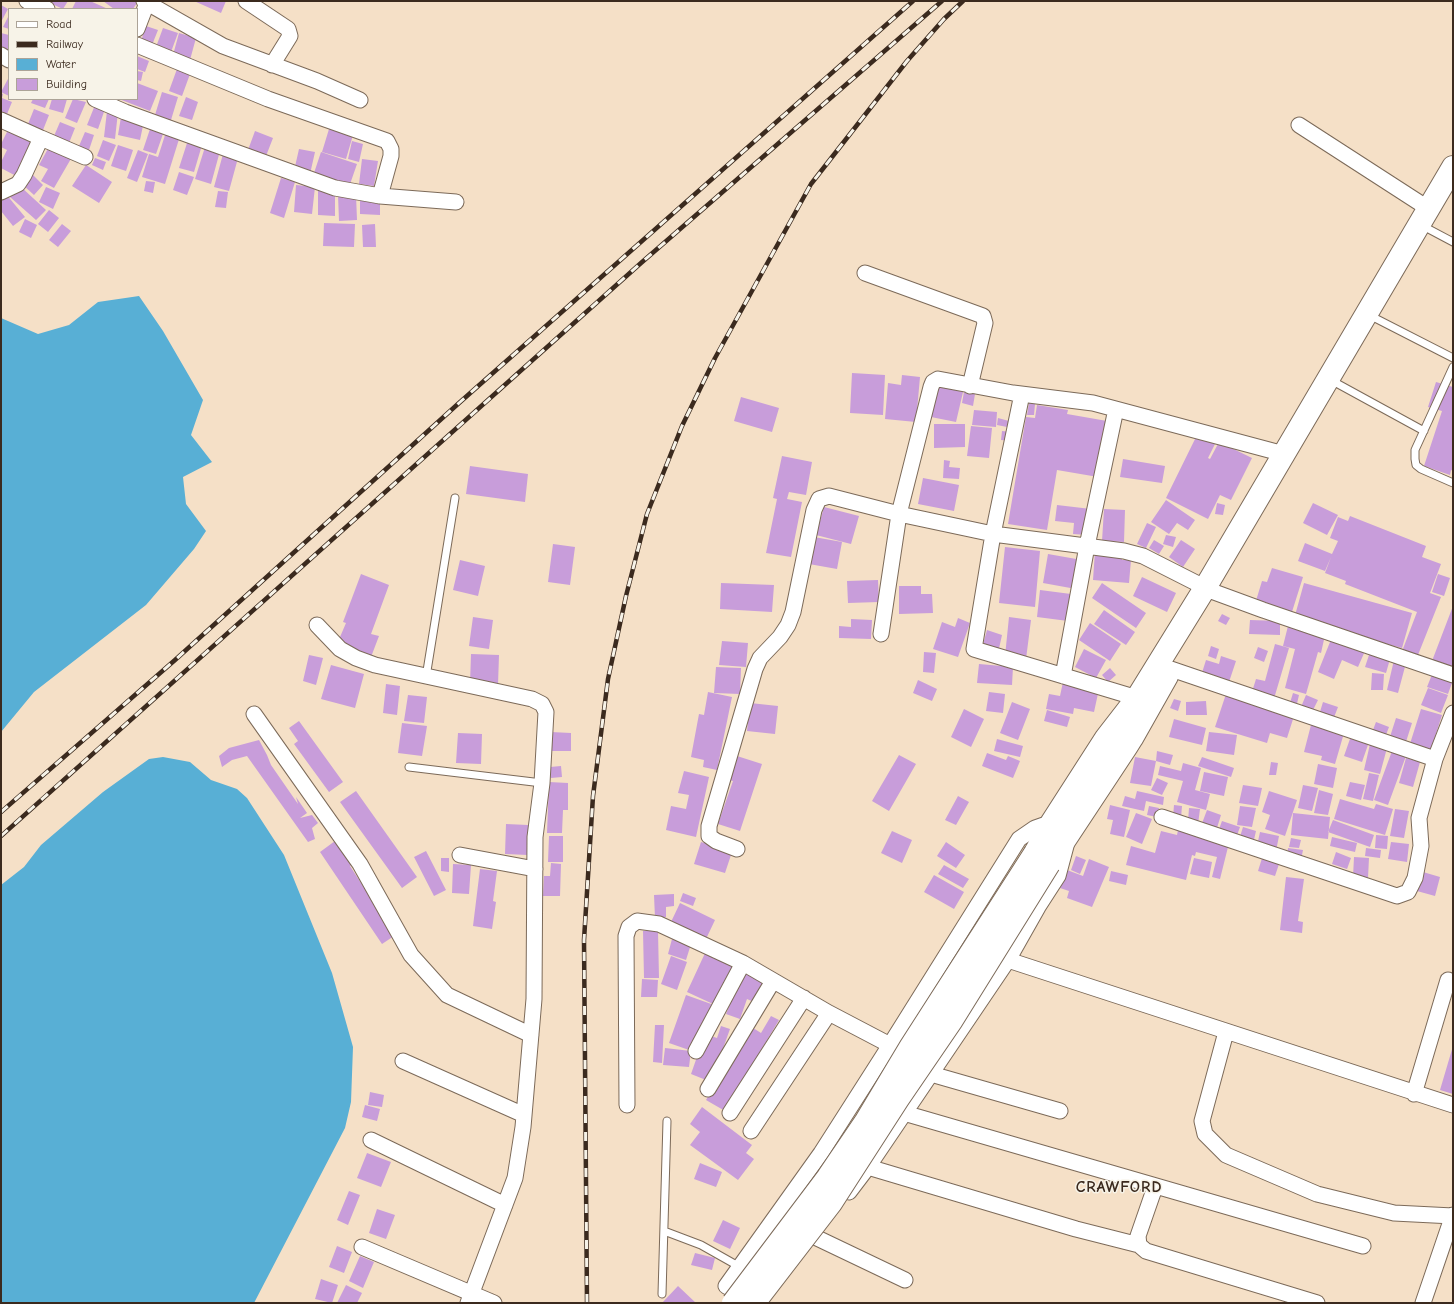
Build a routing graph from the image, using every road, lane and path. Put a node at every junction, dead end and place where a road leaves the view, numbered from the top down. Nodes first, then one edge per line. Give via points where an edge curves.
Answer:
1 (27, 1) edge
2 (246, 1) edge
3 (146, 2) edge
4 (44, 8) edge
5 (138, 26) edge
6 (138, 45) edge
7 (272, 65) junction
8 (360, 100) dead end
9 (102, 101) edge
10 (1, 120) edge
11 (1299, 125) dead end
12 (41, 138) junction
13 (85, 157) dead end
14 (1453, 167) edge
15 (1, 178) edge
16 (18, 184) junction
17 (1453, 189) edge
18 (1, 192) edge
19 (380, 196) junction
20 (456, 202) dead end
21 (1426, 222) junction
22 (1453, 242) edge
23 (865, 273) dead end
24 (1373, 316) junction
25 (1453, 358) edge
26 (1453, 367) edge
27 (1334, 380) junction
28 (970, 386) junction
29 (1022, 394) junction
30 (1116, 409) junction
31 (1424, 431) junction
32 (1284, 454) junction
33 (1453, 483) edge
34 (455, 498) dead end
35 (899, 514) junction
36 (993, 534) junction
37 (1086, 546) junction
38 (1209, 590) junction
39 (317, 626) dead end
40 (881, 634) dead end
41 (1171, 669) junction
42 (1453, 675) edge
43 (1063, 676) junction
44 (426, 677) junction
45 (1137, 698) junction
46 (1453, 713) edge
47 (254, 714) dead end
48 (1125, 730) junction
49 (1435, 759) junction
50 (409, 767) dead end
51 (542, 783) junction
52 (1162, 817) dead end
53 (1052, 822) junction
54 (1066, 839) junction
55 (737, 849) dead end
56 (460, 855) dead end
57 (1042, 859) junction
58 (535, 869) junction
59 (1008, 960) junction
60 (743, 963) junction
61 (1448, 980) dead end
62 (774, 981) junction
63 (804, 998) junction
64 (829, 1013) junction
65 (1226, 1032) junction
66 (531, 1034) junction
67 (890, 1045) junction
68 (696, 1051) dead end
69 (402, 1061) dead end
70 (931, 1074) junction
71 (708, 1089) dead end
72 (1414, 1094) junction
73 (627, 1105) dead end
74 (1453, 1105) edge
75 (1060, 1111) dead end
76 (730, 1113) dead end
77 (904, 1113) junction
78 (524, 1115) junction
79 (667, 1121) dead end
80 (751, 1131) dead end
81 (371, 1140) dead end
82 (868, 1167) junction
83 (1155, 1187) junction
84 (505, 1205) junction
85 (1453, 1216) edge
86 (664, 1231) junction
87 (815, 1237) junction
88 (1139, 1245) junction
89 (1363, 1246) dead end
90 (362, 1247) dead end
91 (740, 1267) junction
92 (905, 1280) dead end
93 (662, 1294) dead end
94 (470, 1298) edge
95 (494, 1303) edge
96 (733, 1303) edge
97 (754, 1303) edge
98 (760, 1303) edge
99 (764, 1303) edge
100 (1316, 1303) edge
101 (1423, 1303) edge

1 - 4 street
2 - 7 street via 288,29 290,36
3 - 5 street
3 - 7 street via 223,46
6 - 19 street via 268,99 387,141 391,156
7 - 8 street via 317,80
9 - 19 street via 335,188
10 - 12 street
11 - 21 street
12 - 13 street
12 - 16 street
14 - 21 main road
15 - 16 street
16 - 18 street
17 - 21 main road
19 - 20 street
21 - 22 lane
21 - 24 main road
23 - 28 street via 983,316 985,323
24 - 25 lane
24 - 27 main road
26 - 31 lane
27 - 31 lane
27 - 32 main road
27 - 38 main road via 1250,534
28 - 29 street
28 - 35 street via 938,379 933,382
29 - 30 street
29 - 36 street
30 - 32 street
30 - 37 street
31 - 33 lane via 1415,450 1416,465
32 - 38 main road
34 - 44 lane
35 - 36 street
35 - 40 street
35 - 55 street via 829,496 819,499 814,510 793,612 780,637 760,658 755,669 709,826 709,836
36 - 37 street
36 - 43 street via 974,649
37 - 38 street via 1143,556
37 - 43 street
38 - 41 main road
38 - 42 street
38 - 45 main road
39 - 44 street via 340,649 356,658
41 - 48 main road
41 - 49 street
43 - 45 street
44 - 51 street via 532,699 542,704 546,712
45 - 48 main road
46 - 49 street
47 - 66 street via 360,864 412,955 447,994
48 - 53 main road via 1106,738
48 - 54 main road
49 - 52 street via 1419,818 1421,846 1414,878 1408,892 1397,896
50 - 51 lane
51 - 58 street via 535,837
53 - 57 main road
53 - 67 street via 1035,828 1019,839
54 - 57 main road
54 - 59 street via 1058,876
56 - 58 street
57 - 96 main road, bridge via 911,1046 866,1121 828,1176
57 - 97 main road, bridge via 952,1020 831,1203
58 - 66 street via 534,999
59 - 65 street
59 - 70 street
60 - 62 street
60 - 68 street
60 - 73 street via 659,924 637,921 629,927 626,936
61 - 72 street
62 - 63 street
62 - 71 street
63 - 64 street
63 - 76 street
64 - 67 street
64 - 80 street
65 - 72 street
65 - 85 street via 1202,1121 1205,1134 1226,1155 1317,1194 1394,1213
66 - 78 street
67 - 91 street via 821,1153
69 - 78 street
70 - 75 street
70 - 77 street
72 - 74 street
77 - 82 street
77 - 83 street
78 - 84 street via 515,1178
79 - 86 lane
81 - 84 street
82 - 87 street
82 - 88 street via 1076,1229
83 - 88 street via 1138,1236
83 - 89 street
84 - 94 street
85 - 101 street
86 - 91 lane via 701,1245
86 - 93 lane
87 - 92 street
87 - 99 street
88 - 100 street via 1146,1251
90 - 94 street
91 - 98 street via 726,1286
94 - 95 street

